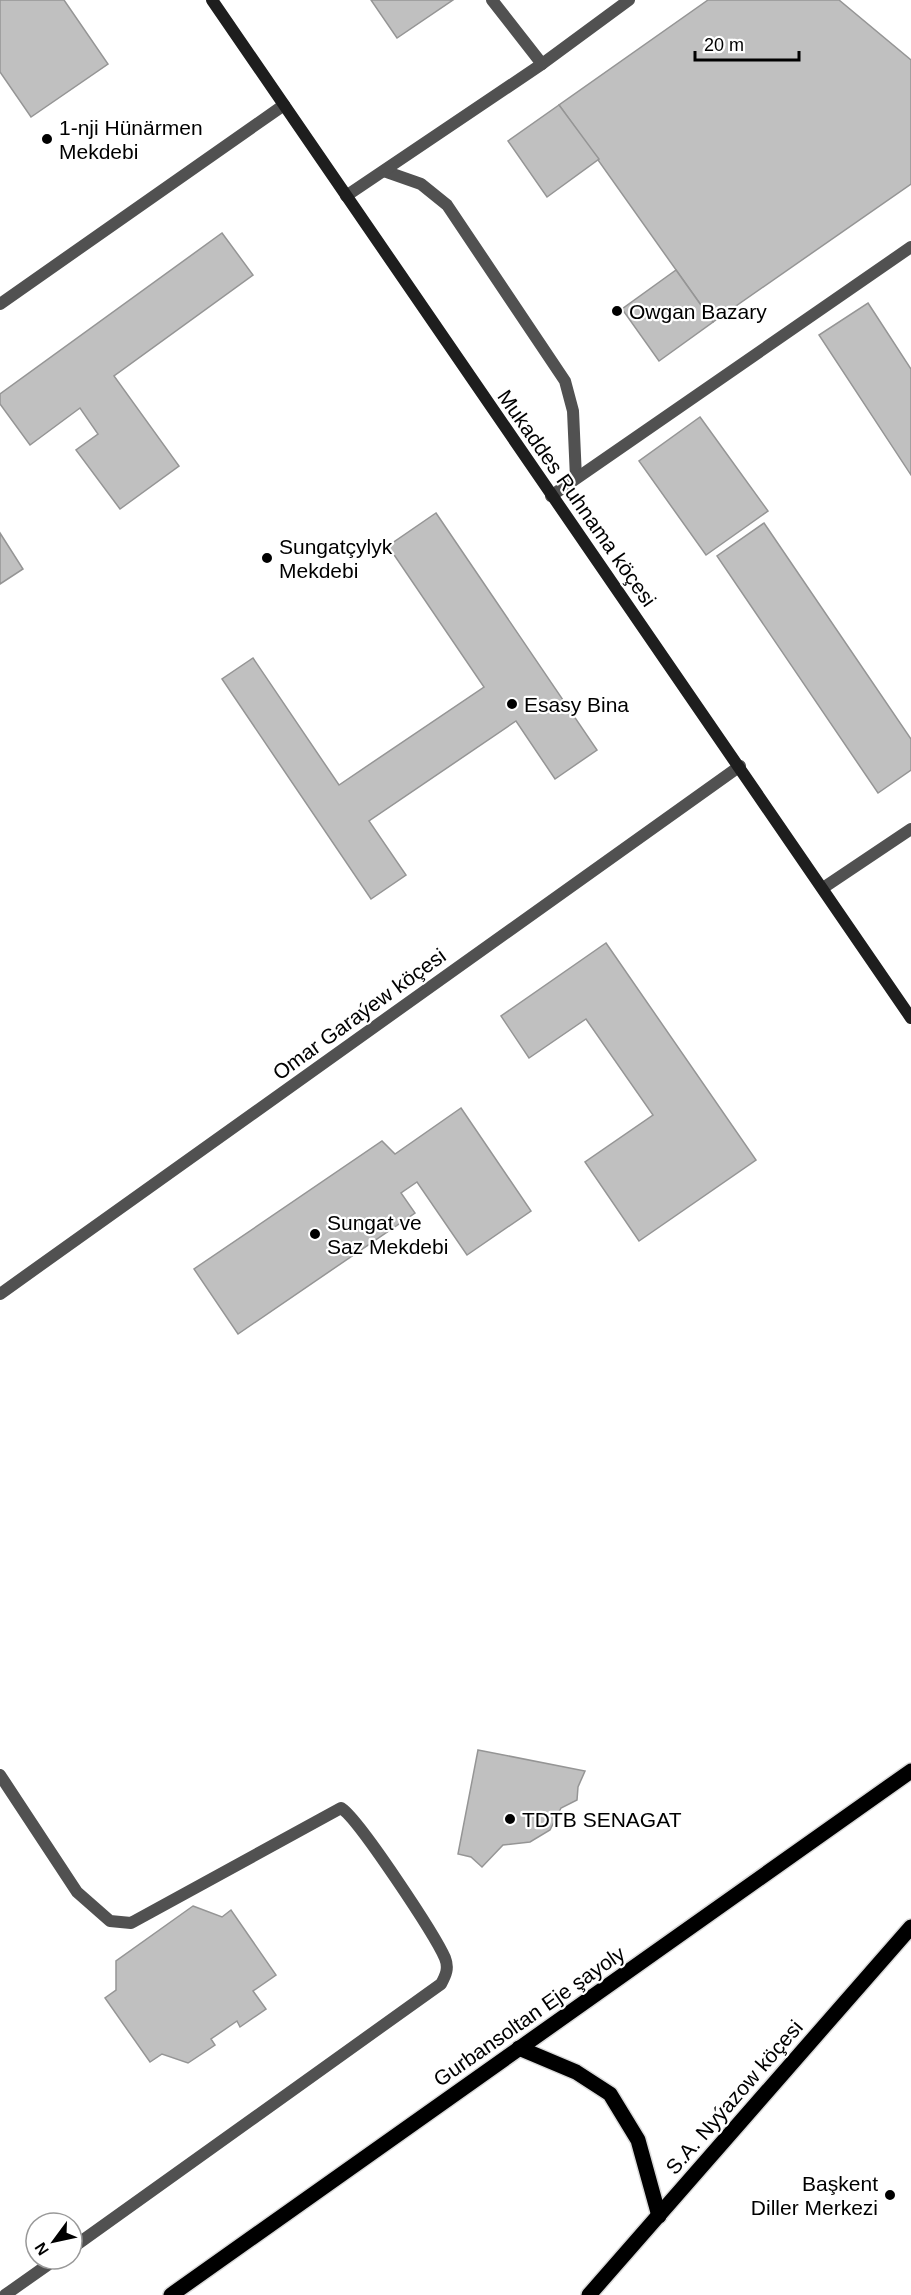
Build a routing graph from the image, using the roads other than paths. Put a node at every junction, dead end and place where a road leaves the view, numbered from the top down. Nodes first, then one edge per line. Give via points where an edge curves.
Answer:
1 (212, 0) edge
2 (492, 0) edge
3 (629, 0) edge
4 (542, 64) junction
5 (284, 105) junction
6 (384, 171) junction
7 (346, 196) junction
8 (911, 248) edge
9 (0, 304) edge
10 (576, 478) junction
11 (550, 496) junction
12 (740, 766) junction
13 (911, 830) edge
14 (823, 888) junction
15 (911, 1018) edge
16 (0, 1294) edge
17 (911, 1771) edge
18 (0, 1775) edge
19 (911, 1927) edge
20 (519, 2048) junction
21 (659, 2216) junction
22 (84, 2239) edge
23 (39, 2271) edge
24 (5, 2295) edge
25 (171, 2295) edge
26 (589, 2295) edge

1 - 5 street, Mukaddes Ruhnama köçesi
2 - 4 street
3 - 4 street
4 - 6 street
5 - 7 street, Mukaddes Ruhnama köçesi
5 - 9 street
6 - 7 street
6 - 10 street via 421,184 447,206 565,381 573,411
7 - 11 street, Mukaddes Ruhnama köçesi
8 - 10 street
10 - 11 street
11 - 12 street, Mukaddes Ruhnama köçesi
12 - 14 street, Mukaddes Ruhnama köçesi
12 - 16 street, Omar Garaýew köçesi
13 - 14 street
14 - 15 street, Mukaddes Ruhnama köçesi
17 - 20 main road, Gurbansoltan Eje şayoly
18 - 22 street via 78,1892 110,1921 130,1923 341,1808 408,1899 445,1959 448,1972 441,1984
19 - 21 main road, S.A. Nyýazow köçesi
20 - 21 main road via 576,2072 610,2094 638,2140
20 - 25 main road, Gurbansoltan Eje şayoly
21 - 26 main road, S.A. Nyýazow köçesi
23 - 24 street

